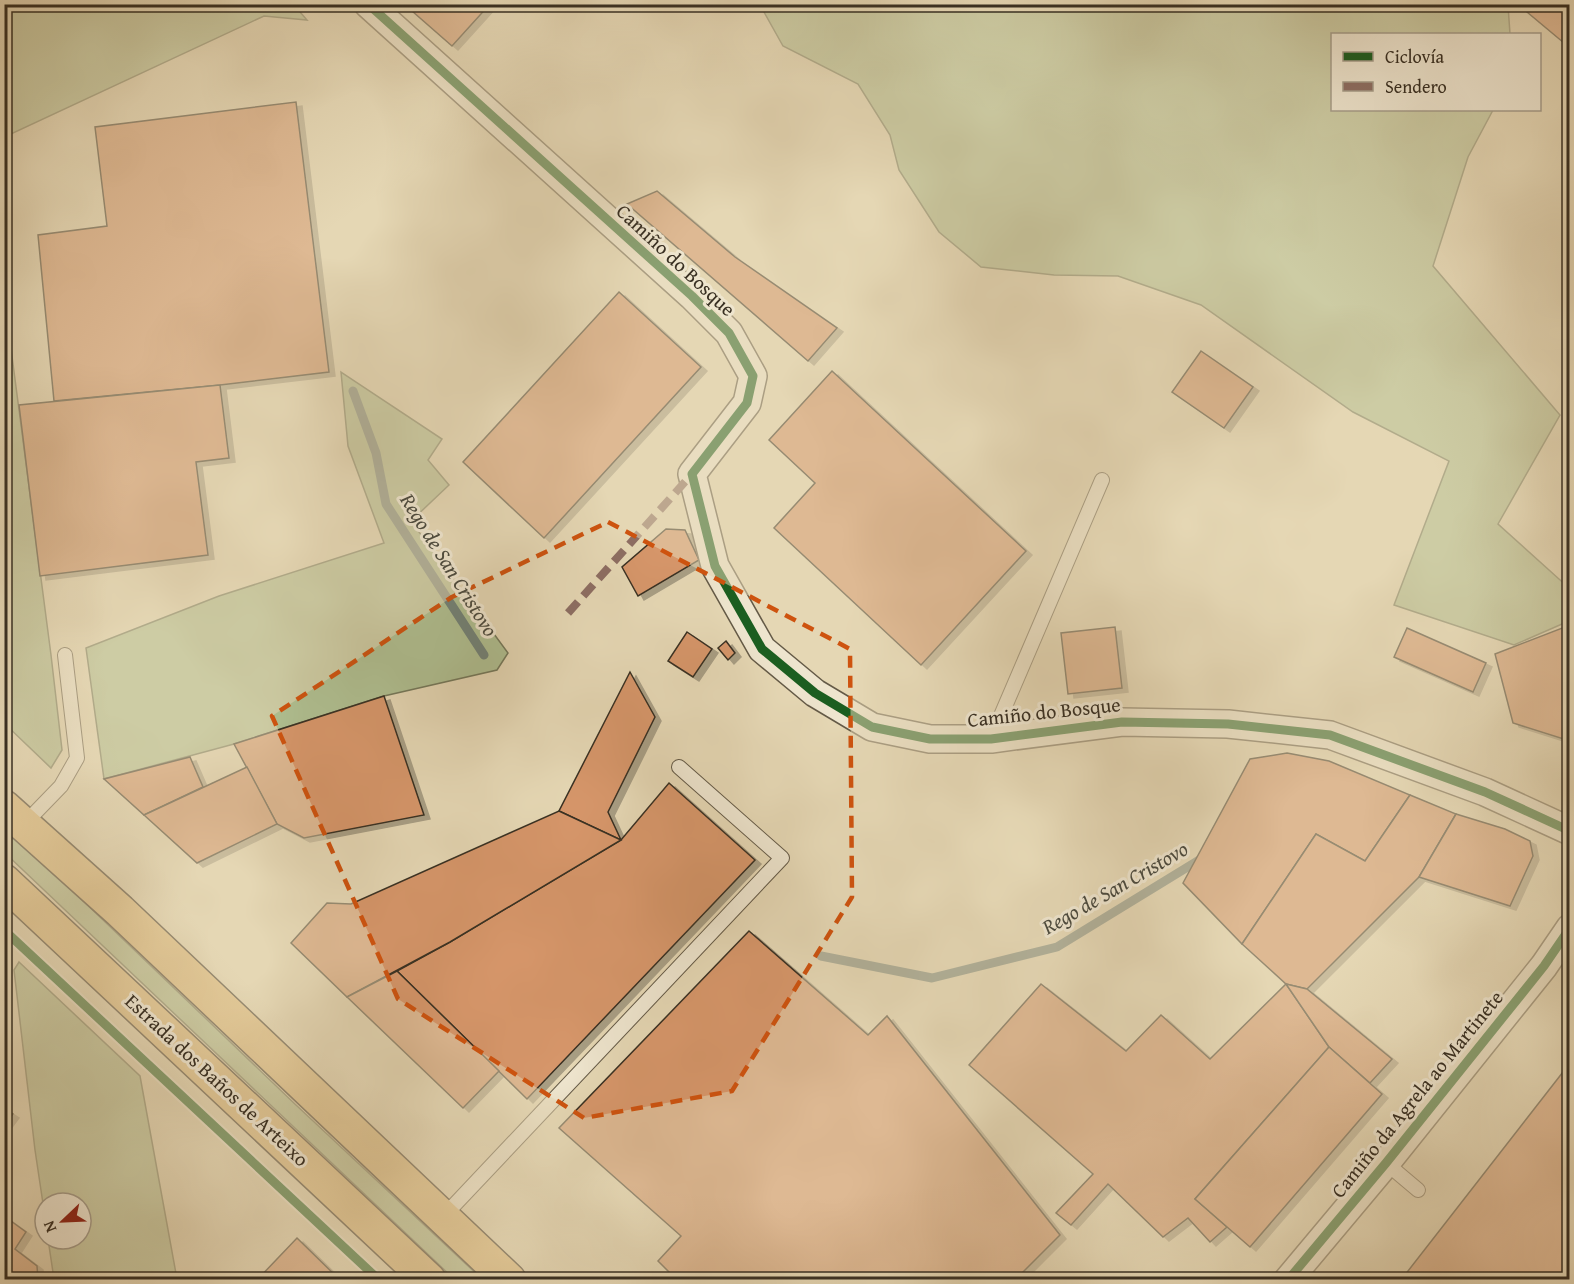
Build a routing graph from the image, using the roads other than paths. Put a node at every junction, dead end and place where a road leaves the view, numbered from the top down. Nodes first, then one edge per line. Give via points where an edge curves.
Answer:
1 (368, 4) edge
2 (1102, 480) dead end
3 (64, 655) dead end
4 (991, 739) junction
5 (679, 766) dead end
6 (4, 792) edge
7 (17, 813) edge
8 (1569, 831) edge
9 (4, 881) edge
10 (1569, 928) edge
11 (1569, 955) edge
12 (1544, 966) junction
13 (1386, 1163) junction
14 (1418, 1190) dead end
15 (442, 1218) junction
16 (429, 1280) edge
17 (509, 1280) edge
18 (1288, 1280) edge

1 - 4 street, Camiño do Bosque via 729,333 753,376 747,403 692,474 715,566 762,648 815,693 873,727 930,739
2 - 4 lane
3 - 7 lane via 77,758 61,786
4 - 8 street, Camiño do Bosque via 1122,722 1228,724 1330,735 1485,792
5 - 15 lane via 782,858
6 - 7 main road
7 - 15 main road
9 - 16 main road, Estrada dos Baños de Arteixo
10 - 12 street, Camiño da Agrela ao Martinete
11 - 12 street, Camiño da Agrela ao Martinete
12 - 13 street, Camiño da Agrela ao Martinete
13 - 14 lane
13 - 18 street, Camiño da Agrela ao Martinete
15 - 17 main road

